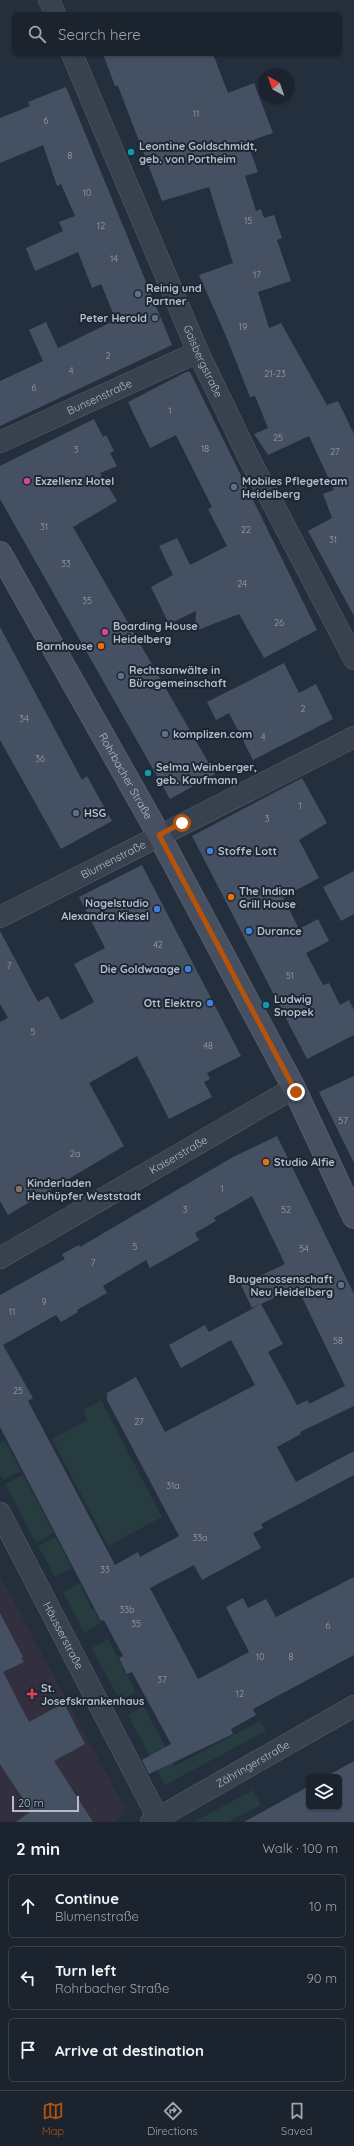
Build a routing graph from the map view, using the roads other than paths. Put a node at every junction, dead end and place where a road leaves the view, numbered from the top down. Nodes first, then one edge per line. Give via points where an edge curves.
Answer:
1 (49, 0) edge
2 (54, 12) edge
3 (73, 56) edge
4 (198, 352) junction
5 (0, 442) edge
6 (0, 553) edge
7 (354, 659) edge
8 (354, 737) edge
9 (159, 835) junction
10 (0, 917) edge
11 (294, 1088) junction
12 (354, 1217) edge
13 (0, 1258) edge
14 (0, 1513) edge
15 (354, 1706) edge
16 (156, 1820) edge

1 - 2 street
3 - 4 street, Gaisbergstraße
4 - 5 street, Bunsenstraße
4 - 7 street, Gaisbergstraße via 251,461
6 - 9 main road, Rohrbacher Straße
8 - 9 street, Blumenstraße
9 - 10 street, Blumenstraße
9 - 11 main road, Rohrbacher Straße
11 - 12 main road, Rohrbacher Straße
11 - 13 street, Kaiserstraße
14 - 16 street, Häusserstraße
15 - 16 street, Zähringerstraße

